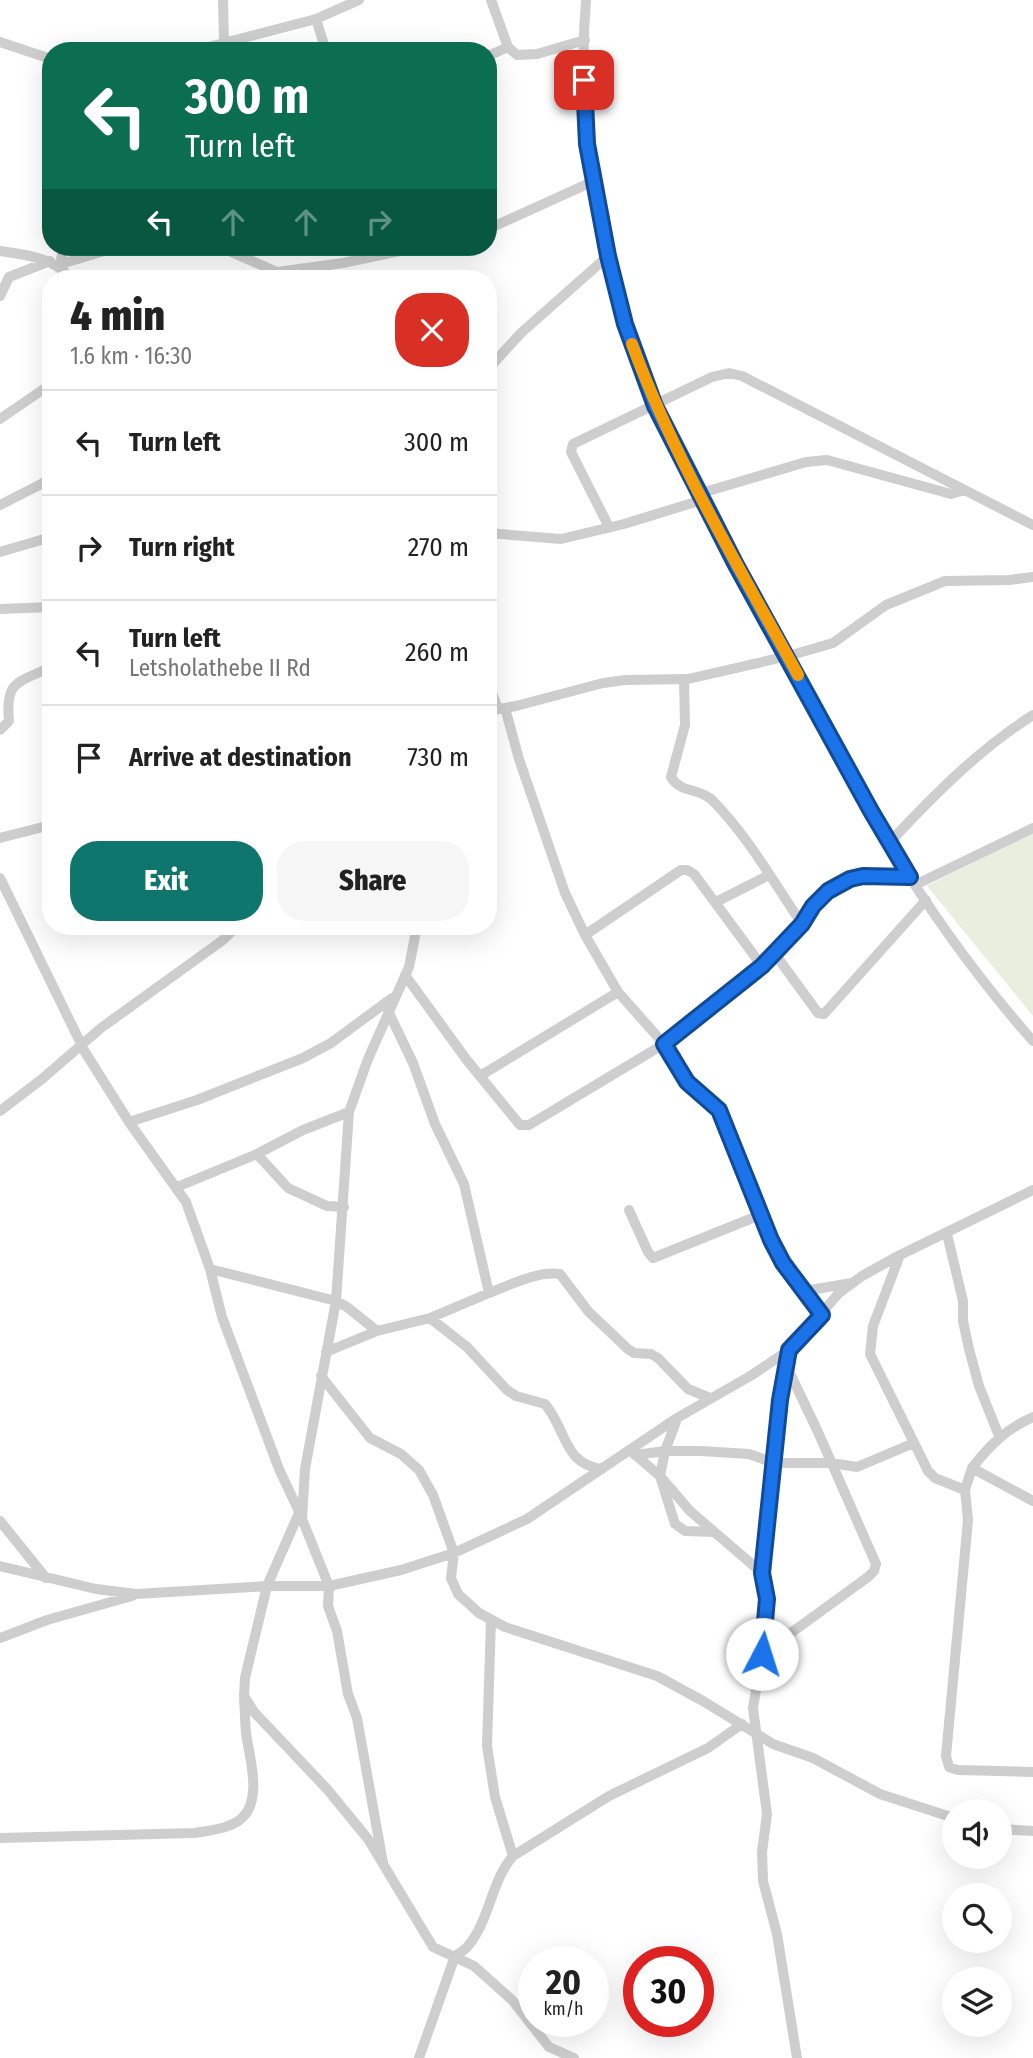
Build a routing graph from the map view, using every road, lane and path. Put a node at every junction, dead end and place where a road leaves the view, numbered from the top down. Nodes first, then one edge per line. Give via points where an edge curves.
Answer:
1 (223, 0) edge
2 (359, 0) edge
3 (491, 0) edge
4 (586, 0) edge
5 (316, 19) junction
6 (585, 40) junction
7 (0, 42) edge
8 (223, 42) edge
9 (227, 42) edge
10 (323, 42) edge
11 (508, 47) junction
12 (497, 51) edge
13 (42, 56) edge
14 (594, 181) junction
15 (497, 225) edge
16 (0, 251) edge
17 (60, 256) edge
18 (85, 256) edge
19 (237, 256) edge
20 (376, 256) edge
21 (608, 256) junction
22 (57, 264) junction
23 (63, 270) edge
24 (264, 270) edge
25 (302, 270) edge
26 (0, 296) edge
27 (497, 359) edge
28 (42, 390) edge
29 (655, 406) junction
30 (0, 419) edge
31 (42, 484) edge
32 (964, 490) junction
33 (700, 497) junction
34 (0, 505) edge
35 (1033, 525) edge
36 (609, 527) junction
37 (497, 534) edge
38 (42, 540) edge
39 (0, 552) edge
40 (1033, 577) edge
41 (42, 607) edge
42 (0, 609) edge
43 (788, 656) junction
44 (42, 671) edge
45 (684, 680) junction
46 (497, 709) edge
47 (1033, 715) edge
48 (0, 730) edge
49 (42, 827) edge
50 (1033, 828) edge
51 (0, 838) edge
52 (888, 843) junction
53 (769, 875) junction
54 (0, 878) edge
55 (913, 881) junction
56 (926, 900) junction
57 (716, 902) junction
58 (802, 924) junction
59 (228, 935) edge
60 (416, 935) edge
61 (585, 935) junction
62 (775, 954) junction
63 (762, 966) junction
64 (405, 975) junction
65 (618, 992) junction
66 (394, 997) junction
67 (388, 1011) junction
68 (1033, 1041) edge
69 (81, 1044) junction
70 (664, 1044) junction
71 (480, 1076) junction
72 (0, 1111) edge
73 (349, 1112) junction
74 (129, 1122) junction
75 (257, 1154) junction
76 (177, 1187) junction
77 (1033, 1190) edge
78 (344, 1207) junction
79 (629, 1210) dead end
80 (760, 1215) junction
81 (947, 1234) junction
82 (900, 1255) junction
83 (210, 1269) junction
84 (854, 1282) junction
85 (804, 1291) junction
86 (489, 1293) junction
87 (337, 1301) junction
88 (822, 1315) junction
89 (430, 1318) junction
90 (376, 1331) junction
91 (789, 1350) junction
92 (326, 1352) junction
93 (786, 1366) junction
94 (321, 1376) junction
95 (709, 1398) junction
96 (1033, 1417) edge
97 (677, 1418) junction
98 (999, 1436) junction
99 (914, 1443) junction
100 (665, 1451) junction
101 (632, 1453) junction
102 (831, 1463) junction
103 (774, 1464) junction
104 (972, 1468) junction
105 (602, 1469) junction
106 (660, 1476) junction
107 (965, 1490) junction
108 (1033, 1501) edge
109 (301, 1516) junction
110 (0, 1521) edge
111 (713, 1532) junction
112 (454, 1553) junction
113 (0, 1566) edge
114 (762, 1573) junction
115 (46, 1579) junction
116 (267, 1586) junction
117 (329, 1586) junction
118 (136, 1594) junction
119 (491, 1620) junction
120 (0, 1638) edge
121 (762, 1654) junction
122 (244, 1696) junction
123 (742, 1724) junction
124 (755, 1732) junction
125 (1033, 1772) edge
126 (942, 1814) edge
127 (1012, 1830) edge
128 (1033, 1831) edge
129 (0, 1838) edge
130 (513, 1856) junction
131 (383, 1863) junction
132 (455, 1956) junction
133 (419, 2058) edge
134 (574, 2058) edge
135 (797, 2058) edge

1 - 8 street
2 - 5 street
3 - 11 street
4 - 6 street
5 - 9 street
5 - 10 street
6 - 11 street via 529,56 517,55
6 - 14 street via 587,144
7 - 13 street
11 - 12 street
14 - 15 street
14 - 21 street
16 - 22 street
17 - 22 street
18 - 22 street
19 - 24 street
20 - 25 street
21 - 27 street
21 - 29 street via 625,324
22 - 23 street
22 - 26 street via 9,277
28 - 30 street
29 - 32 street via 712,377 737,374
29 - 33 street
29 - 36 street via 571,447
31 - 34 street
32 - 33 street via 951,494 827,460 806,462
32 - 35 street
33 - 36 street
33 - 43 street
36 - 37 street via 561,539
38 - 39 street
40 - 43 street via 945,581 886,605 833,643
41 - 42 street
43 - 45 street
43 - 52 street
44 - 48 street via 11,690 9,721
45 - 46 street via 614,681
45 - 53 street via 685,725 671,777 677,785 710,798
46 - 61 street
47 - 52 street via 985,748
49 - 51 street
50 - 55 street
52 - 55 street
53 - 57 street
53 - 58 street
54 - 69 street
55 - 56 street
55 - 58 street via 850,879 820,897
56 - 62 street via 824,1014 818,1013
56 - 68 street
57 - 61 street via 694,874 684,869
57 - 63 street
58 - 62 street
59 - 69 street
60 - 64 street
61 - 65 street
62 - 63 street
63 - 70 street
64 - 66 street
64 - 71 street
65 - 70 street
65 - 71 street
66 - 67 street
66 - 74 street via 303,1058
67 - 73 street
67 - 86 street via 464,1185
69 - 72 street
69 - 74 street
70 - 71 street via 524,1126
70 - 80 street via 687,1082 719,1110
73 - 75 street
73 - 78 street
74 - 76 street
75 - 76 street
75 - 78 street via 288,1188 327,1206
76 - 83 street
77 - 81 street
78 - 87 street
79 - 80 street via 653,1258
80 - 85 street via 783,1263
81 - 82 street
81 - 98 street via 969,1349
82 - 84 street
82 - 99 street via 873,1326 870,1354
83 - 87 street
83 - 109 street via 222,1317
84 - 85 street
84 - 88 street
85 - 88 street
86 - 89 street
86 - 95 street via 525,1279 559,1274 588,1311 628,1349 658,1358 688,1389
87 - 90 street
87 - 92 street
88 - 91 street
89 - 90 street
89 - 105 street via 467,1348 506,1390 545,1404 576,1459
90 - 92 street
91 - 93 street
91 - 95 street
92 - 94 street
93 - 102 street
93 - 103 street
94 - 109 street
94 - 112 street via 370,1438 401,1454 419,1470
95 - 97 street
96 - 98 street
97 - 100 street
97 - 101 street
98 - 104 street
99 - 102 street via 857,1467
99 - 107 street via 932,1476
100 - 101 street
100 - 103 street via 749,1454
100 - 106 street
101 - 105 street
101 - 106 street
102 - 103 street
102 - 121 street via 876,1564 874,1571
103 - 114 street
104 - 107 street
104 - 108 street
105 - 112 street via 527,1519
106 - 111 street
106 - 111 street via 676,1524 685,1531
107 - 125 street via 968,1520 946,1756 949,1767 958,1770
109 - 116 street
109 - 117 street
110 - 115 street
111 - 114 street
112 - 117 street
112 - 119 street via 451,1578 458,1594
113 - 115 street
114 - 121 street via 767,1599
115 - 118 street
116 - 117 street
116 - 118 street
116 - 122 street
117 - 131 street via 328,1606 357,1718
118 - 120 street
119 - 123 street via 657,1676
119 - 130 street via 487,1746 495,1797
121 - 124 street via 753,1708
122 - 129 street via 253,1781 248,1810 236,1822 195,1833
122 - 131 street via 342,1807
123 - 124 street
123 - 130 street via 708,1748 609,1796
124 - 126 street via 880,1794
124 - 135 street via 767,1814 763,1881 777,1934
127 - 128 street
130 - 132 street via 468,1946
131 - 132 street via 433,1947
132 - 133 street
132 - 134 street via 502,1989 549,2047

